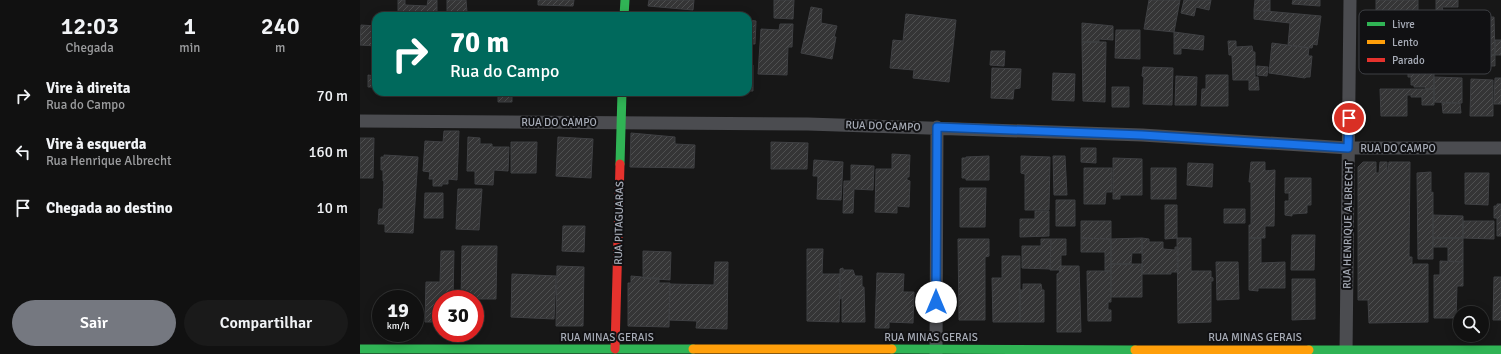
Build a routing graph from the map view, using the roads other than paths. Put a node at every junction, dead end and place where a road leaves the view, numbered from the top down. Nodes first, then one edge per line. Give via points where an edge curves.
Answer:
1 (625, 0) edge
2 (1350, 0) edge
3 (624, 12) edge
4 (622, 96) edge
5 (360, 121) edge
6 (621, 123) junction
7 (937, 127) junction
8 (1348, 148) junction
9 (1501, 148) edge
10 (360, 349) edge
11 (1501, 350) edge
12 (615, 352) edge
13 (936, 352) edge
14 (1346, 352) edge

1 - 3 main road
2 - 8 street, RUA HENRIQUE ALBRECHT
4 - 6 main road, RUA PITAGUARAS
5 - 6 street, RUA DO CAMPO
6 - 7 street, RUA DO CAMPO
6 - 12 main road, RUA PITAGUARAS
7 - 8 street, RUA DO CAMPO via 1142,135
7 - 13 street
8 - 9 street, RUA DO CAMPO
8 - 14 street, RUA HENRIQUE ALBRECHT
10 - 12 main road, RUA MINAS GERAIS
11 - 14 main road, RUA MINAS GERAIS
12 - 13 main road, RUA MINAS GERAIS
13 - 14 main road, RUA MINAS GERAIS

